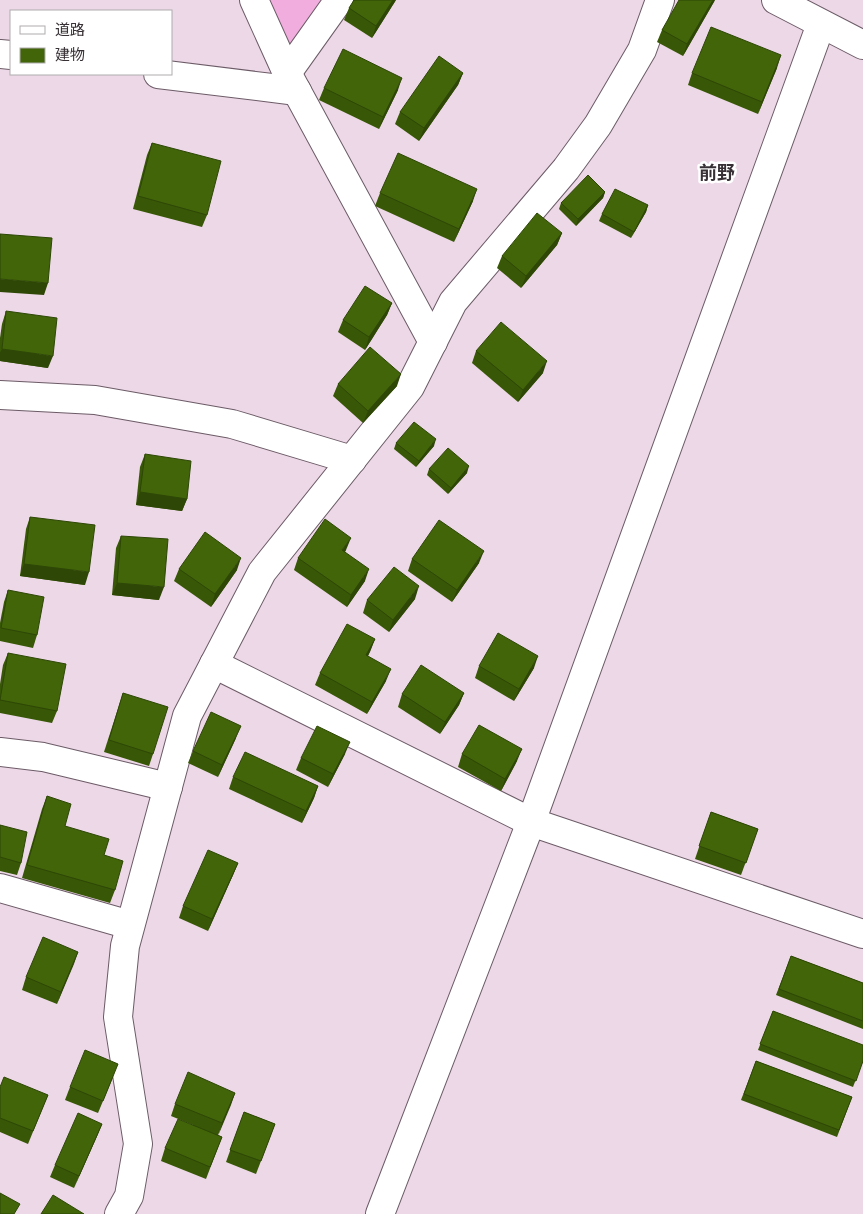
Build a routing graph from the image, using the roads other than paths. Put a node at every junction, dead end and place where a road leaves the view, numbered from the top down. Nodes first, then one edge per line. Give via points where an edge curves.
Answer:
1 (254, 0) edge
2 (339, 0) edge
3 (660, 0) edge
4 (788, 3) edge
5 (821, 24) junction
6 (863, 46) edge
7 (172, 75) edge
8 (292, 82) junction
9 (433, 342) junction
10 (0, 395) edge
11 (352, 460) junction
12 (214, 664) junction
13 (0, 752) edge
14 (168, 787) junction
15 (531, 822) junction
16 (0, 888) edge
17 (130, 925) junction
18 (863, 934) edge
19 (119, 1214) edge
20 (380, 1214) edge

1 - 8 street
2 - 8 street
3 - 9 street via 642,50 598,125 566,169 453,302
4 - 5 street
5 - 6 street
5 - 15 street
7 - 8 street
8 - 9 street
9 - 11 street via 410,387
10 - 11 street via 95,400 232,424
11 - 12 street via 262,572
12 - 14 street via 187,716
12 - 15 street
13 - 14 street via 43,756
14 - 17 street
15 - 18 street
15 - 20 street
16 - 17 street
17 - 19 street via 118,1017 138,1144 129,1196

